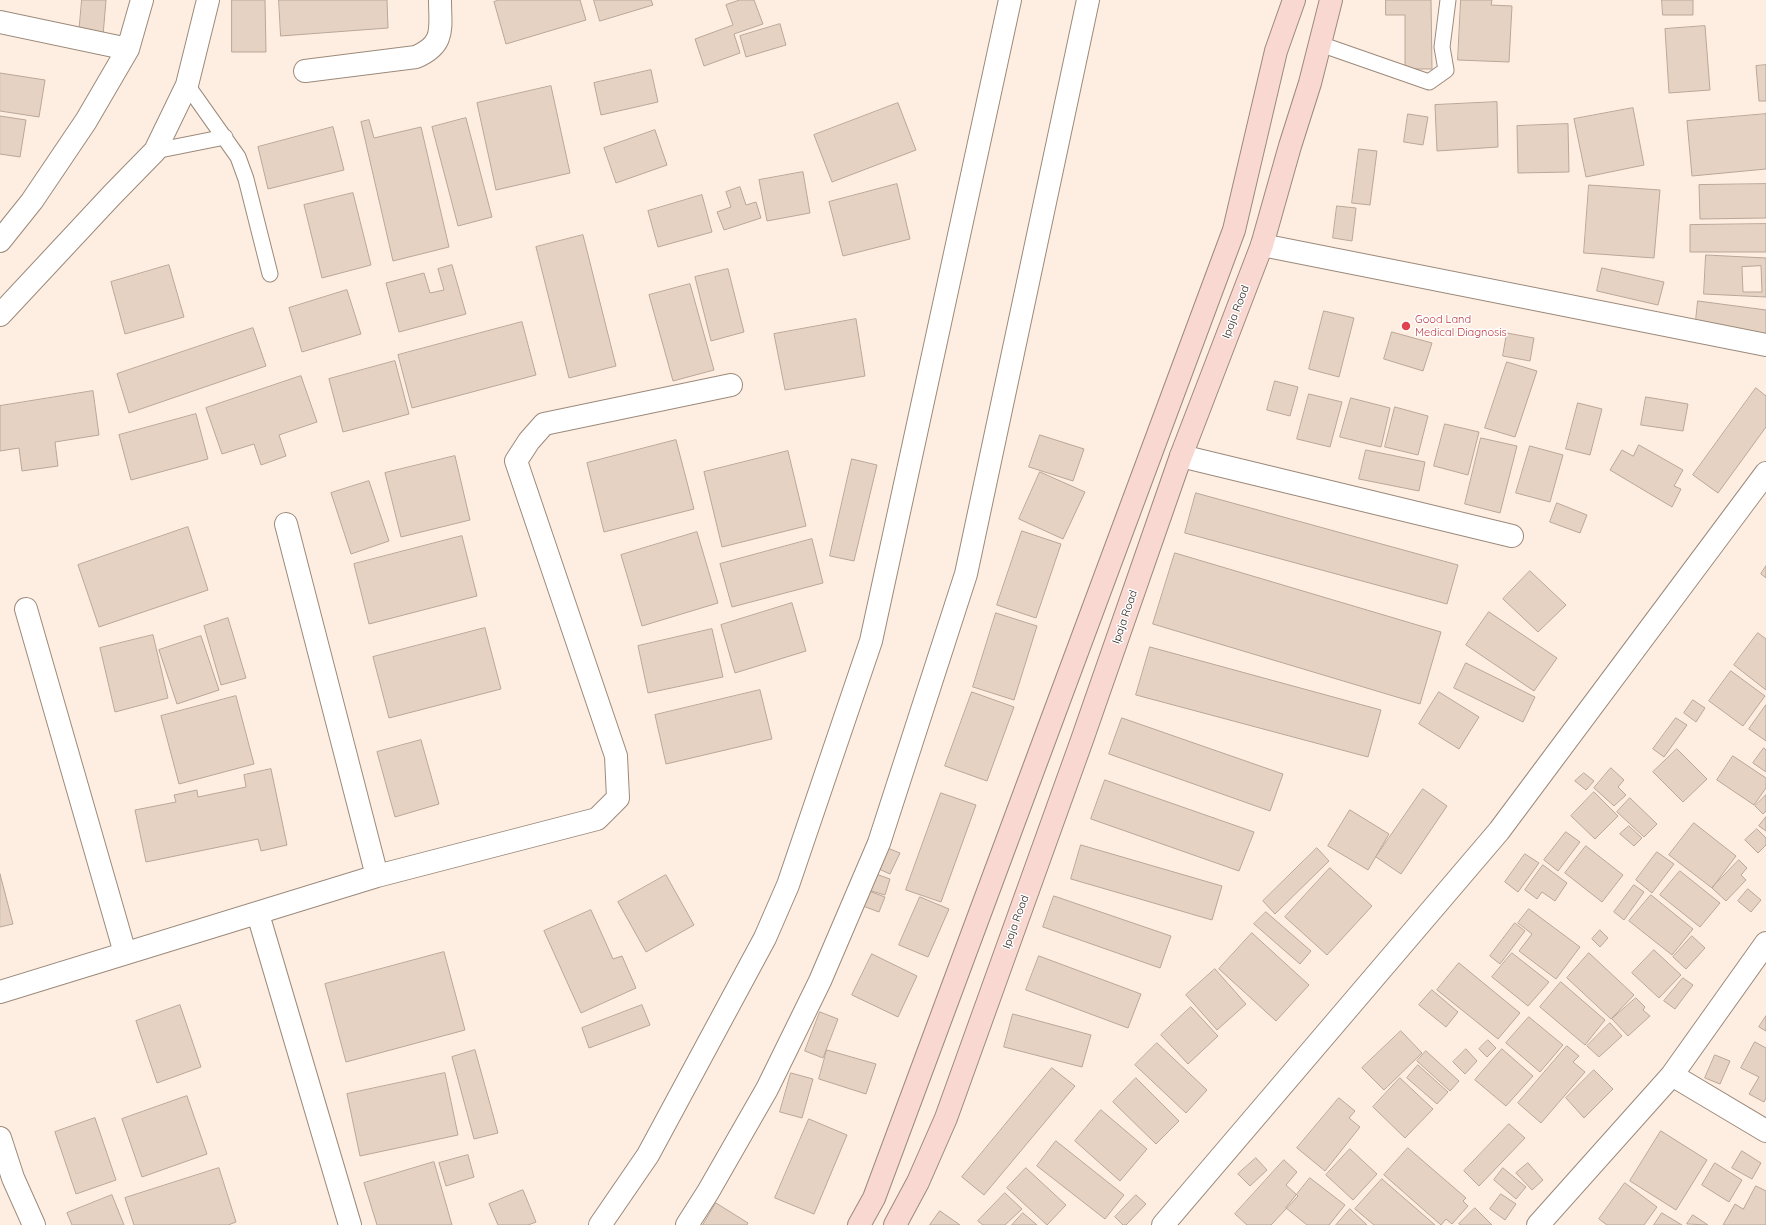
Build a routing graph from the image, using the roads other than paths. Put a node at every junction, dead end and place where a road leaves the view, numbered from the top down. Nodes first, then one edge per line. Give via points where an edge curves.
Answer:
1 (142, 0) edge
2 (208, 0) edge
3 (440, 0) edge
4 (1010, 0) edge
5 (1088, 0) edge
6 (1294, 0) edge
7 (1330, 0) edge
8 (1448, 0) edge
9 (0, 22) edge
10 (1320, 44) junction
11 (128, 49) junction
12 (305, 72) dead end
13 (187, 85) junction
14 (225, 137) junction
15 (155, 151) junction
16 (0, 241) edge
17 (1262, 245) junction
18 (270, 274) dead end
19 (0, 315) edge
20 (1766, 345) edge
21 (731, 385) dead end
22 (1181, 456) junction
23 (1766, 473) edge
24 (286, 524) dead end
25 (1512, 536) dead end
26 (26, 610) dead end
27 (378, 876) junction
28 (258, 914) junction
29 (1766, 943) edge
30 (125, 953) junction
31 (0, 992) edge
32 (1672, 1075) junction
33 (1766, 1131) edge
34 (0, 1138) edge
35 (34, 1225) edge
36 (350, 1225) edge
37 (600, 1225) edge
38 (687, 1225) edge
39 (860, 1225) edge
40 (895, 1225) edge
41 (1163, 1225) edge
42 (1538, 1225) edge

1 - 11 street
2 - 13 street
3 - 12 street via 439,37 426,53 416,57
4 - 37 street via 871,641 862,670 788,885 765,938 648,1154
5 - 38 street via 966,574 881,836 820,981 767,1089
6 - 39 main road via 1276,51 1234,230 880,1184
7 - 10 main road, Ipaja Road
8 - 10 lane via 1442,47 1446,70 1429,82
9 - 11 street
10 - 17 main road, Ipaja Road
11 - 16 street via 86,121 32,201
13 - 14 lane
13 - 15 street
14 - 15 lane
14 - 18 lane via 238,157 246,179
15 - 19 street
17 - 20 street
17 - 22 main road, Ipaja Road
21 - 27 street via 544,424 516,460 616,756 618,798 597,819
22 - 25 street
22 - 40 main road, Ipaja Road via 946,1118 918,1182
23 - 41 street via 1499,831
24 - 27 street
26 - 30 street
27 - 28 street
28 - 30 street
28 - 36 street
29 - 32 street
30 - 31 street
32 - 33 street
32 - 42 street
34 - 35 street via 12,1178

